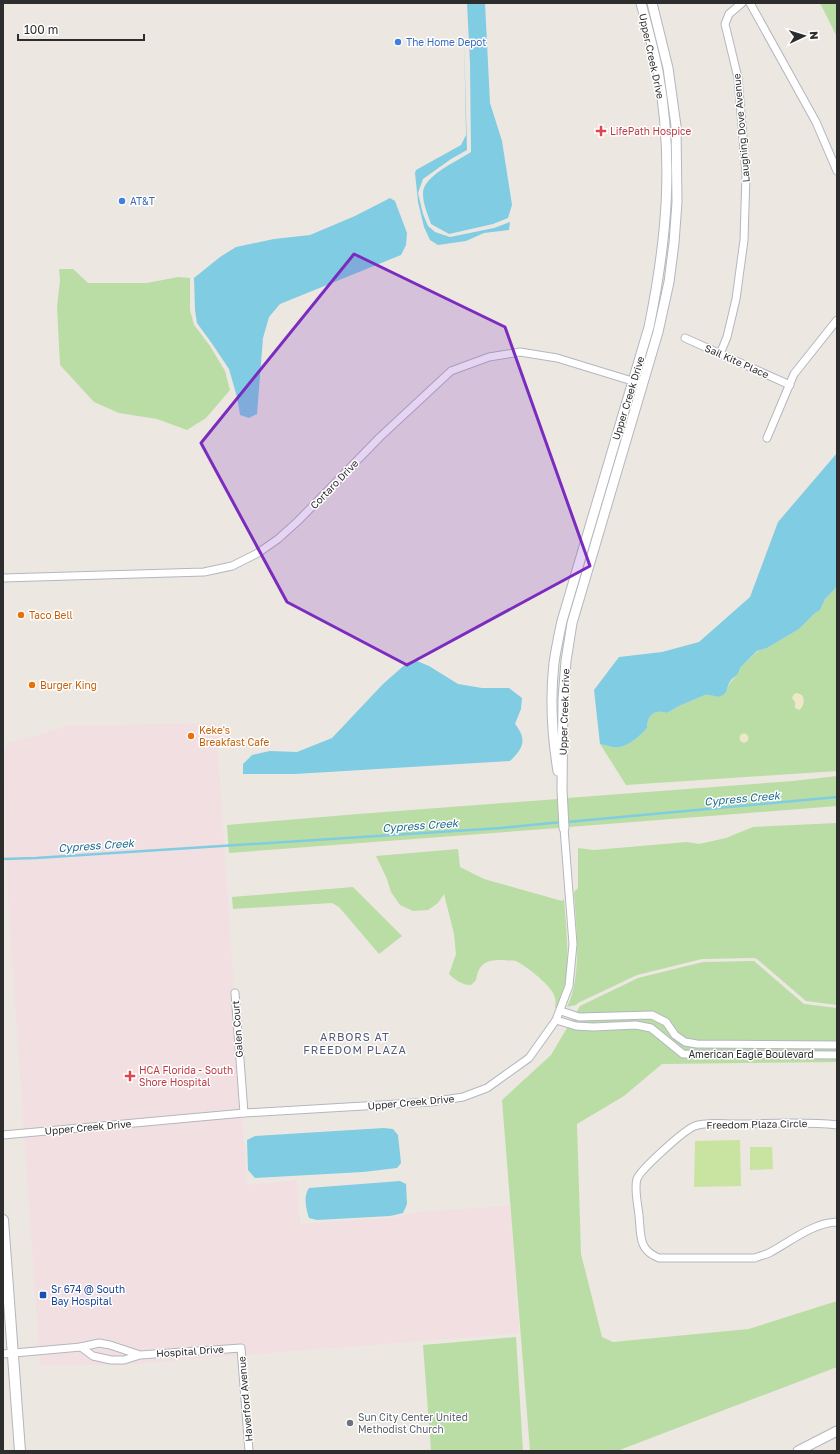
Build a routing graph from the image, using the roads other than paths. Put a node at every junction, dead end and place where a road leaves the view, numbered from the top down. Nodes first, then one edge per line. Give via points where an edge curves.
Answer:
1 (641, 3) edge
2 (652, 3) edge
3 (742, 3) edge
4 (750, 3) edge
5 (837, 171) edge
6 (837, 320) edge
7 (685, 338) dead end
8 (720, 354) junction
9 (637, 383) junction
10 (790, 385) junction
11 (767, 438) dead end
12 (3, 578) edge
13 (564, 828) joint
14 (235, 994) dead end
15 (561, 1011) junction
16 (556, 1020) junction
17 (837, 1045) edge
18 (837, 1055) edge
19 (244, 1113) junction
20 (837, 1125) edge
21 (3, 1135) edge
22 (3, 1220) edge
23 (837, 1222) edge
24 (80, 1347) junction
25 (240, 1348) joint
26 (8, 1353) edge
27 (140, 1355) junction
28 (837, 1431) edge
29 (20, 1451) edge
30 (249, 1451) edge
31 (798, 1451) edge

1 - 9 street, Upper Creek Drive via 658,70 667,166 667,196 658,281
2 - 9 street, Upper Creek Drive via 674,102 678,166 677,202 669,282 658,332
3 - 8 street, Laughing Dove Avenue via 729,14 726,24 738,78 745,159 744,240 736,299
4 - 5 street via 816,122
6 - 10 street via 794,374
7 - 8 street, Sail Kite Place
8 - 10 street, Sail Kite Place
9 - 12 street, Cortaro Drive via 557,358 520,352 489,357 450,372 380,437 278,539 232,566 204,572
9 - 13 street, Upper Creek Drive via 572,623 563,699
10 - 11 street
13 - 15 street, Upper Creek Drive via 573,944 569,986
14 - 19 street, Galen Court
15 - 16 street, Upper Creek Drive
15 - 17 street, American Eagle Boulevard via 579,1017 652,1015 666,1022 675,1035 685,1042 697,1044
16 - 18 street, American Eagle Boulevard via 576,1026 636,1025 650,1028 683,1054
16 - 19 street, Upper Creek Drive via 529,1058 487,1088 463,1097 431,1102
19 - 21 street, Upper Creek Drive
20 - 23 street, Freedom Plaza Circle via 782,1123 694,1126 642,1170 637,1179 642,1242 649,1254 659,1258 754,1258 768,1254 816,1227
22 - 26 main road
24 - 26 street, Hospital Drive
24 - 27 street, Hospital Drive via 99,1343
24 - 27 street, Hospital Drive via 93,1356 111,1360 124,1360
25 - 27 street, Hospital Drive
25 - 30 street, Haverford Avenue
26 - 29 main road
28 - 31 street

